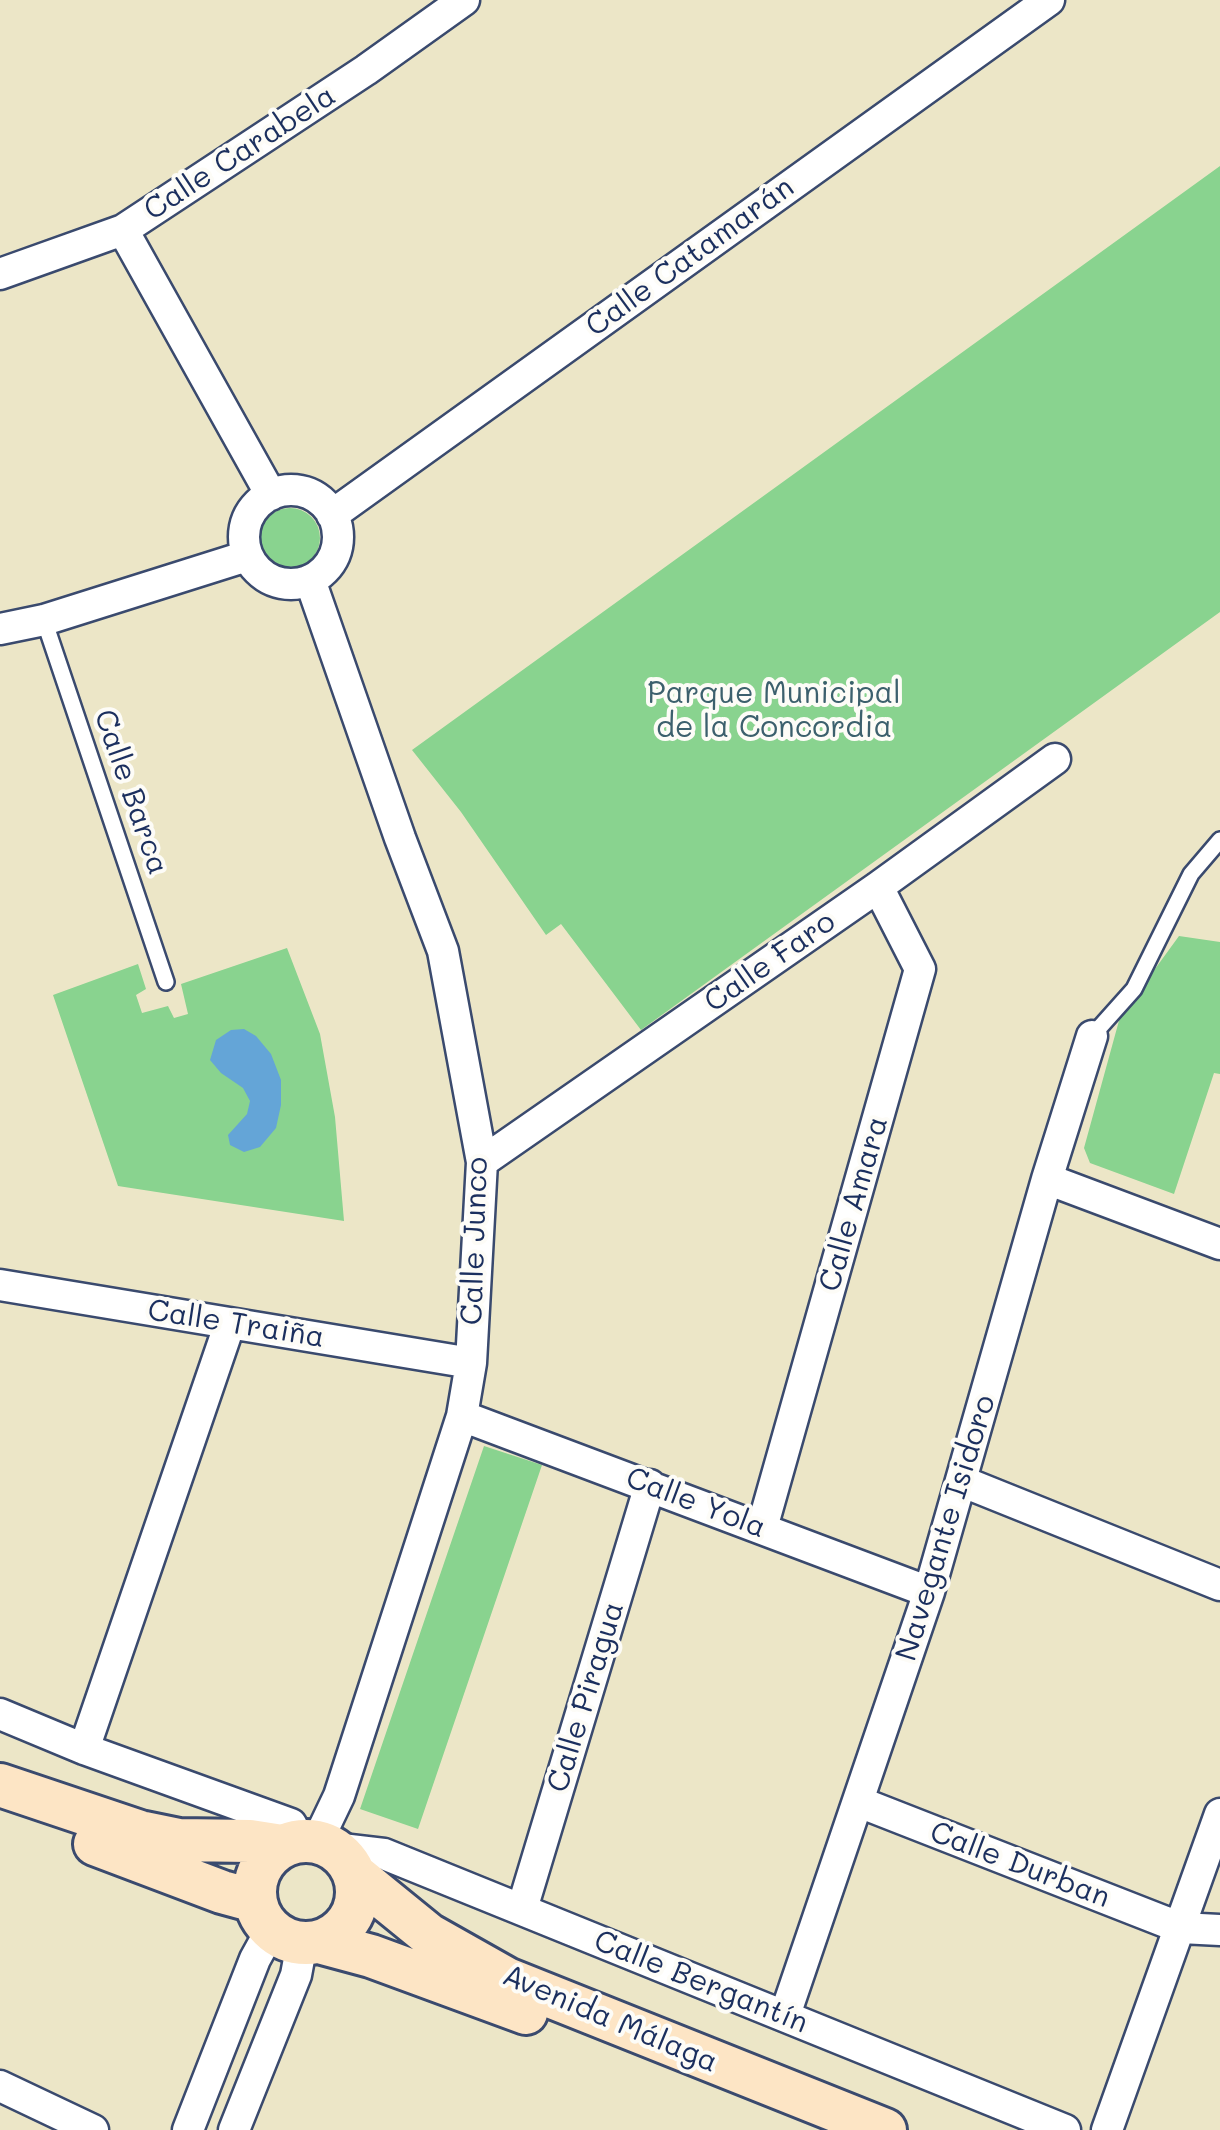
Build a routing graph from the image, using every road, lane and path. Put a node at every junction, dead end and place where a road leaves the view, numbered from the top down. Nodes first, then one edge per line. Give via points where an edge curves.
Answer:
1 (464, 0) edge
2 (1049, 0) edge
3 (123, 230) junction
4 (0, 274) edge
5 (271, 495) junction
6 (332, 515) junction
7 (247, 556) junction
8 (310, 580) junction
9 (44, 620) junction
10 (0, 628) edge
11 (1056, 760) dead end
12 (1220, 840) edge
13 (878, 887) junction
14 (166, 982) dead end
15 (1092, 1036) joint
16 (482, 1162) junction
17 (1047, 1179) junction
18 (1220, 1244) edge
19 (0, 1285) edge
20 (230, 1323) junction
21 (471, 1363) junction
22 (462, 1416) junction
23 (961, 1481) junction
24 (650, 1486) junction
25 (762, 1528) junction
26 (1220, 1586) edge
27 (929, 1592) junction
28 (0, 1714) edge
29 (84, 1749) junction
30 (0, 1785) edge
31 (860, 1802) junction
32 (0, 1804) edge
33 (1220, 1814) edge
34 (122, 1840) junction
35 (317, 1850) junction
36 (522, 1908) junction
37 (1182, 1928) junction
38 (286, 1929) junction
39 (1220, 1930) edge
40 (785, 2016) junction
41 (0, 2086) edge
42 (93, 2130) edge
43 (188, 2130) edge
44 (234, 2130) edge
45 (830, 2130) edge
46 (886, 2130) edge
47 (1065, 2130) edge
48 (1107, 2130) edge

1 - 3 street, Calle Carabela
2 - 6 street, Calle Catamarán
3 - 4 street, Calle Carabela
3 - 5 street
5 - 6 street via 298,491
5 - 7 street via 250,514
6 - 8 street via 338,545 323,572
7 - 8 street via 267,578
7 - 9 street
8 - 16 street, Calle Junco via 443,951
9 - 10 street
9 - 14 lane, Calle Barca
11 - 13 street, Calle Faro
12 - 15 lane via 1191,874 1134,988
13 - 16 street, Calle Faro
13 - 25 street, Calle Amara via 920,969
15 - 17 street, Navegante Isidoro
16 - 21 street, Calle Junco
17 - 18 street
17 - 23 street, Navegante Isidoro
19 - 20 street, Calle Traiña
20 - 21 street, Calle Traiña
20 - 29 street
21 - 22 street, Calle Junco
22 - 24 street, Calle Yola
22 - 35 street, Calle Junco
23 - 26 street
23 - 27 street, Navegante Isidoro
24 - 25 street, Calle Yola
24 - 36 street, Calle Piragua
25 - 27 street, Calle Yola
27 - 31 street, Navegante Isidoro
28 - 29 street, Calle Bergantín
29 - 35 street, Calle Bergantín via 291,1824
30 - 34 street
31 - 37 street, Calle Durban
31 - 40 street, Navegante Isidoro
32 - 34 street
33 - 37 street
34 - 35 street via 250,1841
34 - 38 street, Avenida Málaga
35 - 36 street, Calle Bergantín via 384,1854
35 - 38 street via 260,1868 254,1884
35 - 38 street via 357,1891 355,1908 334,1935
35 - 46 street, Avenida Málaga via 429,1934 508,1978
36 - 40 street, Calle Bergantín
37 - 39 street, Calle Durban
37 - 48 street
38 - 43 street via 255,1959
38 - 44 street via 296,1974
38 - 45 street, Avenida Málaga
40 - 47 street, Calle Bergantín
41 - 42 street

